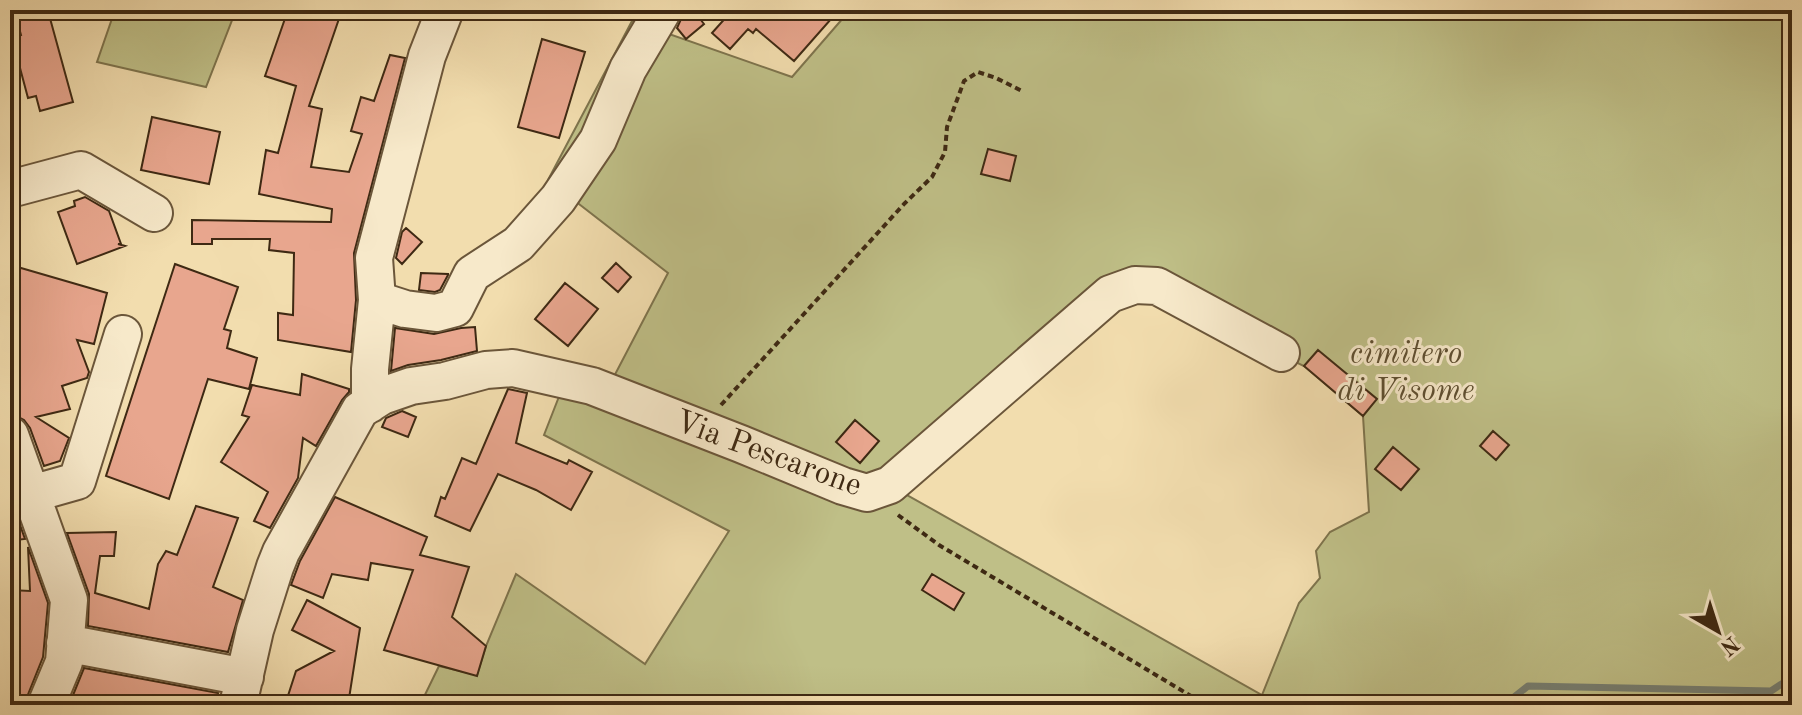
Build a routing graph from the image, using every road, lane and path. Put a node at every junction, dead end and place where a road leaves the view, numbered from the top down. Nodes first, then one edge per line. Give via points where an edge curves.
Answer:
1 (445, 10) edge
2 (663, 10) edge
3 (1022, 91) dead end
4 (10, 189) edge
5 (154, 213) dead end
6 (377, 300) junction
7 (123, 334) dead end
8 (1281, 353) dead end
9 (370, 404) junction
10 (702, 428) junction
11 (10, 435) edge
12 (867, 493) junction
13 (31, 494) junction
14 (65, 643) junction
15 (244, 680) edge
16 (46, 705) edge
17 (1206, 705) edge

1 - 6 street via 427,56 374,258
2 - 6 street via 628,69 598,140 558,199 518,244 472,274 455,308 436,313
3 - 10 path via 978,72 964,81 947,127 945,152 932,177
4 - 5 street via 81,170
6 - 9 street
7 - 13 street via 77,481
8 - 12 street, Via Pescarone via 1157,286 1135,285 1110,294 890,485
9 - 10 street, Via Pescarone via 411,386 513,368 592,386
9 - 15 street, Via Pescarone via 360,410 281,552
10 - 12 street, Via Pescarone
11 - 13 street
12 - 17 path via 939,545
13 - 14 street via 69,600
14 - 15 street
14 - 16 street via 64,662

